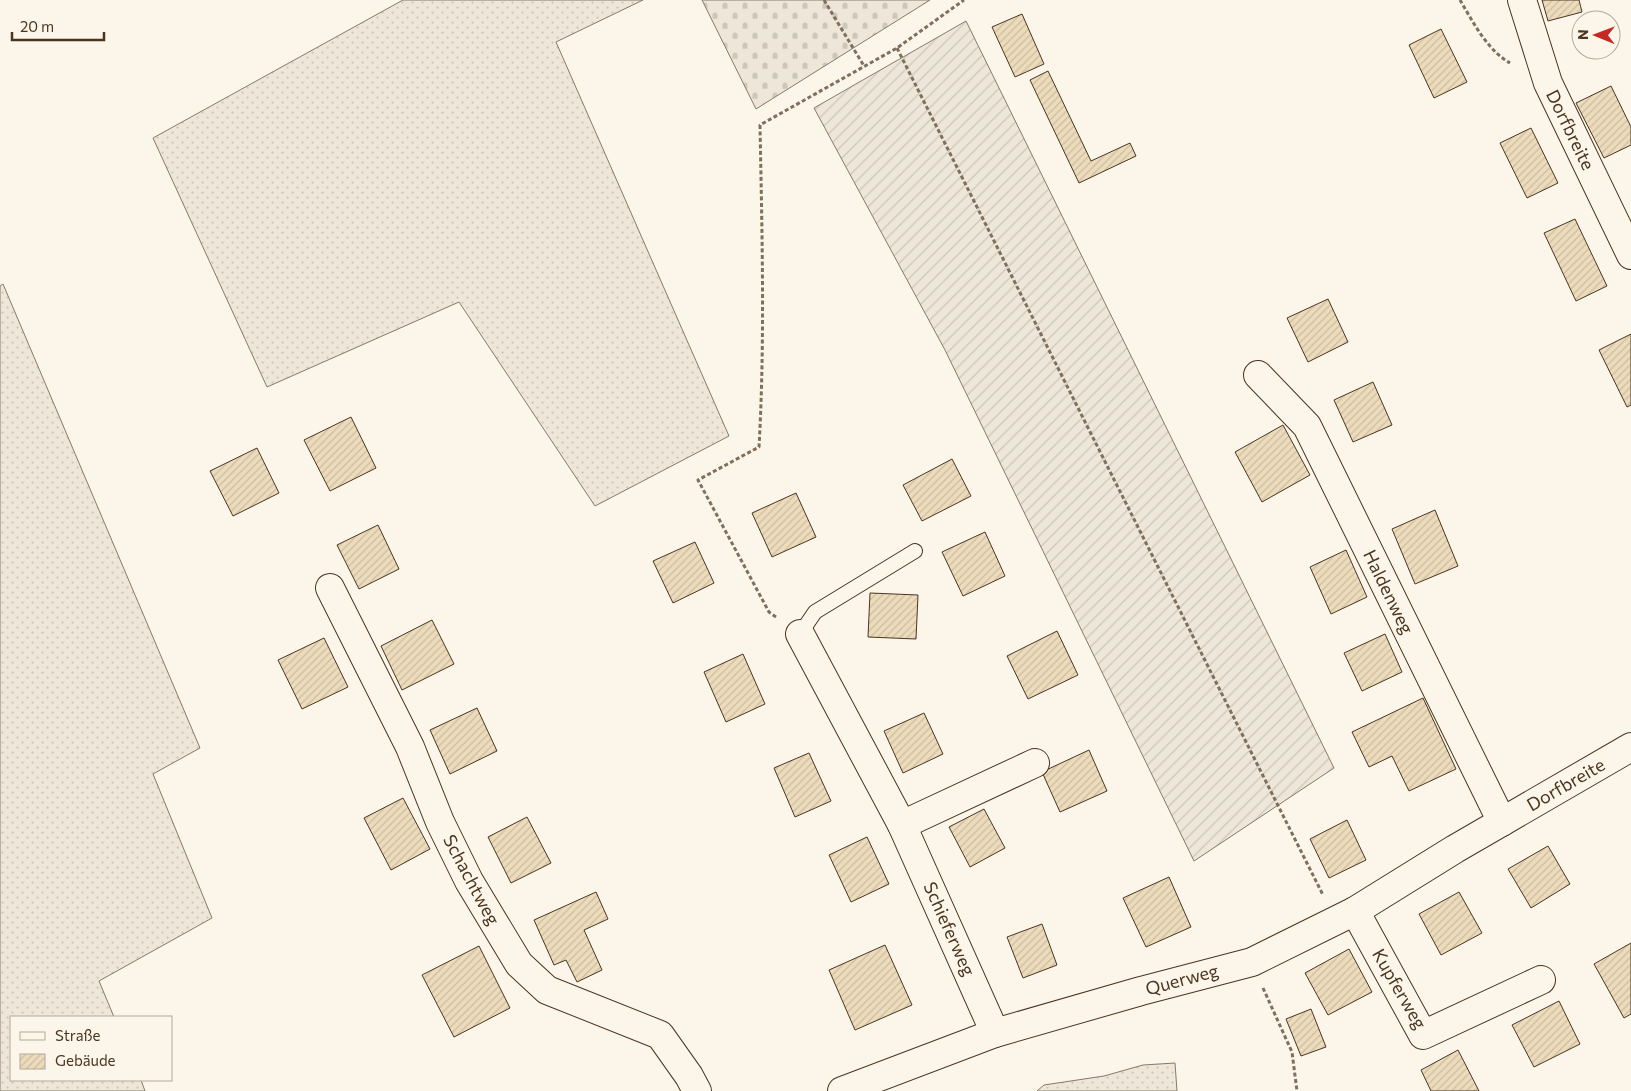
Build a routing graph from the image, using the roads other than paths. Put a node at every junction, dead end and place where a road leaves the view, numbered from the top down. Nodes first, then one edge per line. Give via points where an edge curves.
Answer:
1 (1522, 0) edge
2 (1631, 255) edge
3 (1258, 375) dead end
4 (915, 551) dead end
5 (330, 588) dead end
6 (800, 634) joint
7 (1631, 747) edge
8 (1035, 763) dead end
9 (1502, 822) junction
10 (902, 825) junction
11 (1346, 916) junction
12 (1541, 980) dead end
13 (995, 1033) junction
14 (698, 1091) edge
15 (842, 1091) edge

1 - 2 street, Dorfbreite via 1548,83
3 - 9 street, Haldenweg via 1306,426
4 - 6 lane via 815,612
5 - 14 street, Schachtweg via 410,747 440,822 469,881 519,964 547,990 660,1035
6 - 10 street, Schieferweg
7 - 9 street, Dorfbreite
8 - 10 street
9 - 11 street, Querweg
10 - 13 street, Schieferweg
11 - 12 street, Kupferweg via 1423,1035
11 - 13 street, Querweg via 1252,962
13 - 15 street, Querweg

